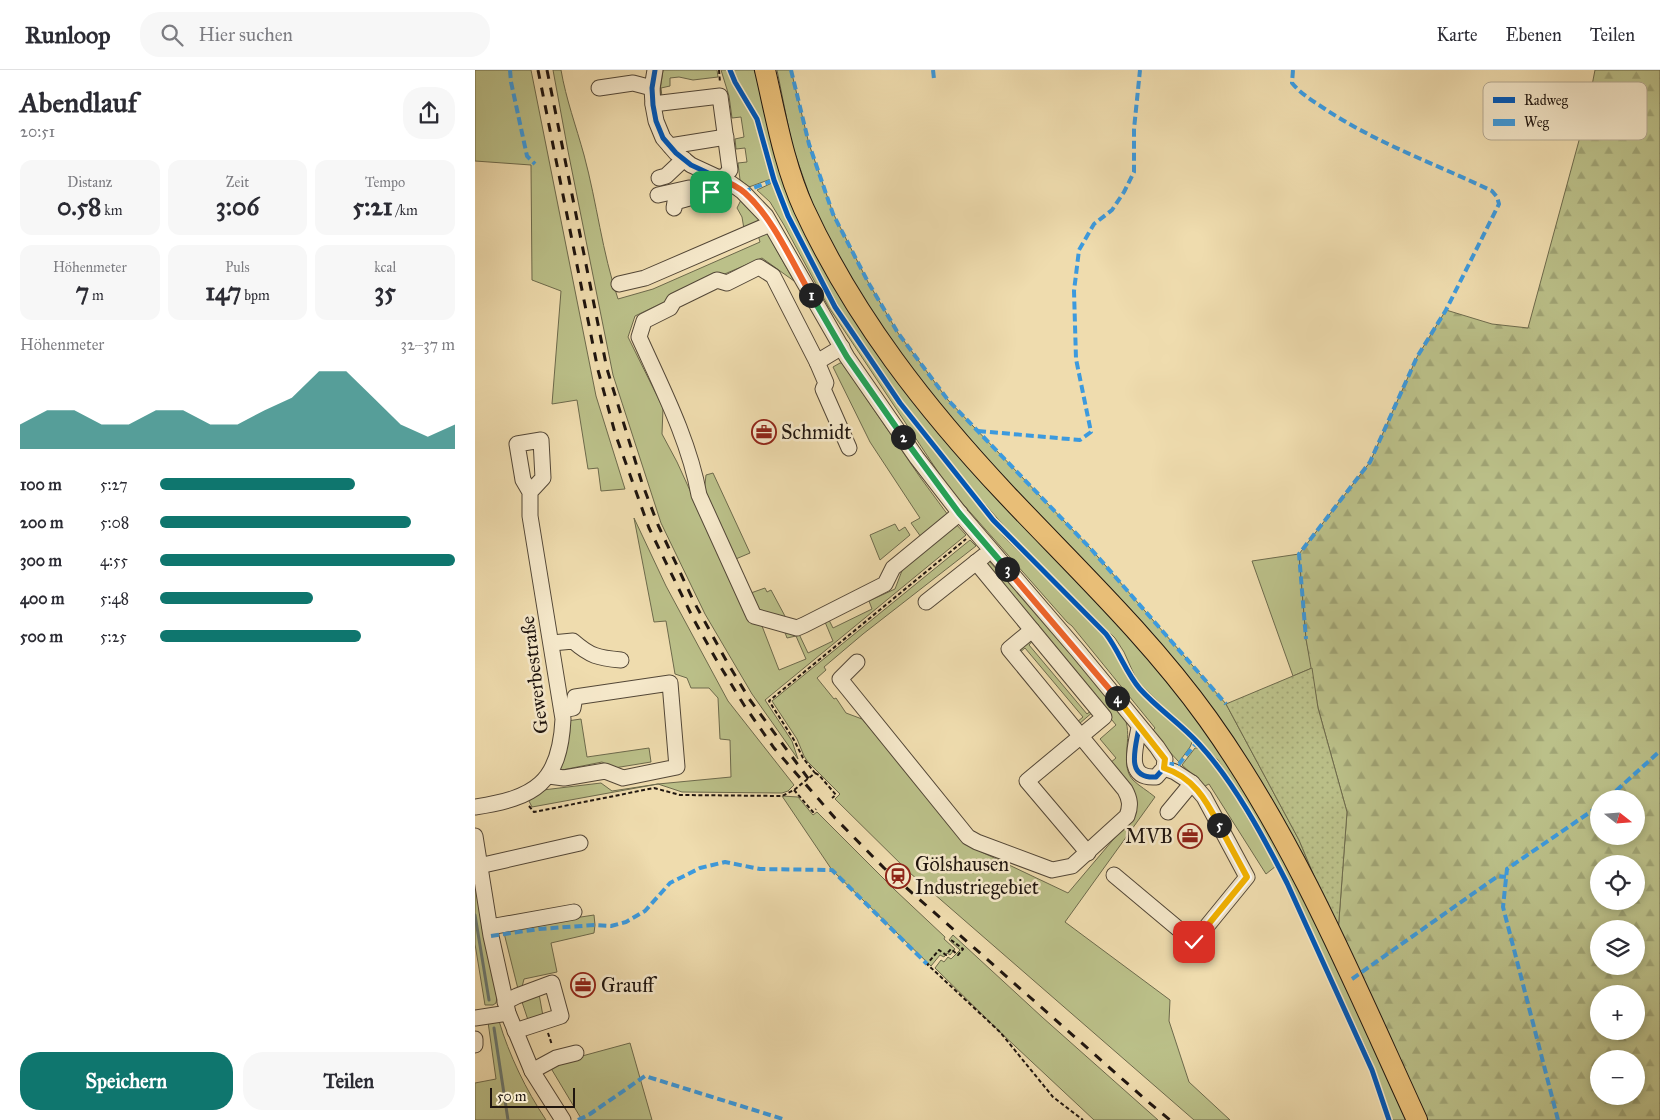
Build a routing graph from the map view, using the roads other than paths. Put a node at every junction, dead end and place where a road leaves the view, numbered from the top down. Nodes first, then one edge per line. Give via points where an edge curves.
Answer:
1 (655, 70) edge
2 (765, 70) edge
3 (599, 88) dead end
4 (652, 88) junction
5 (653, 104) junction
6 (726, 136) junction
7 (670, 146) junction
8 (684, 159) junction
9 (659, 178) dead end
10 (718, 178) junction
11 (658, 195) dead end
12 (673, 208) dead end
13 (770, 224) junction
14 (619, 284) dead end
15 (842, 347) junction
16 (817, 362) junction
17 (849, 448) dead end
18 (530, 492) dead end
19 (959, 513) junction
20 (991, 550) junction
21 (976, 562) junction
22 (926, 602) dead end
23 (1033, 630) junction
24 (552, 643) junction
25 (621, 660) dead end
26 (857, 662) dead end
27 (562, 710) junction
28 (1139, 727) junction
29 (1082, 736) junction
30 (1164, 768) junction
31 (549, 776) junction
32 (1192, 783) junction
33 (475, 807) edge
34 (1168, 812) dead end
35 (475, 836) edge
36 (580, 844) dead end
37 (1088, 853) junction
38 (479, 866) junction
39 (1115, 875) dead end
40 (574, 912) dead end
41 (490, 927) junction
42 (506, 1008) junction
43 (475, 1018) edge
44 (515, 1031) junction
45 (475, 1039) edge
46 (475, 1045) edge
47 (576, 1053) dead end
48 (532, 1071) junction
49 (563, 1120) edge
50 (1417, 1120) edge

1 - 4 street
2 - 50 main road via 781,141 803,208 867,324 948,429 1124,616 1208,719 1282,835
3 - 4 street via 633,83
4 - 5 street
5 - 6 street via 720,96
5 - 7 street via 663,138
6 - 7 street
6 - 10 street
7 - 8 street
8 - 9 street via 666,176
8 - 10 street
10 - 11 street
10 - 12 street via 711,192 675,202
10 - 13 street via 755,203
13 - 14 street via 645,278
13 - 15 street
15 - 16 street
15 - 19 street via 917,458
16 - 17 street via 825,383 823,389
16 - 19 street via 773,276 759,267 727,283 717,280 674,301 670,308 644,321 639,337 671,406 696,477 699,495 753,616 797,628 804,625 885,584 893,568
18 - 24 street, Gewerbestraße via 530,516
19 - 20 street
20 - 21 street
20 - 28 street
21 - 22 street
21 - 23 street
23 - 29 street via 1104,718
23 - 29 street via 1009,649
24 - 25 street via 573,641 585,652 599,658
24 - 27 street, Gewerbestraße
26 - 37 street via 840,679 968,836 1052,870 1072,866
27 - 31 street, Gewerbestraße via 562,740
27 - 31 street via 573,708 575,697 670,683 677,767 623,778 605,771 564,778
28 - 30 street via 1165,759
28 - 30 street via 1135,760 1137,772 1148,777 1156,776
29 - 37 street via 1125,790 1130,807 1127,816
29 - 37 street via 1027,781
30 - 32 street
31 - 33 street, Gewerbestraße via 520,797
32 - 34 street
32 - 39 street via 1204,797 1247,877 1194,942
35 - 38 street
36 - 38 street
38 - 41 street
40 - 41 street
41 - 42 street
42 - 43 street
42 - 44 street
42 - 44 street via 517,996 552,983 561,1016
44 - 48 street
45 - 46 street
47 - 48 street via 556,1058
48 - 49 street

